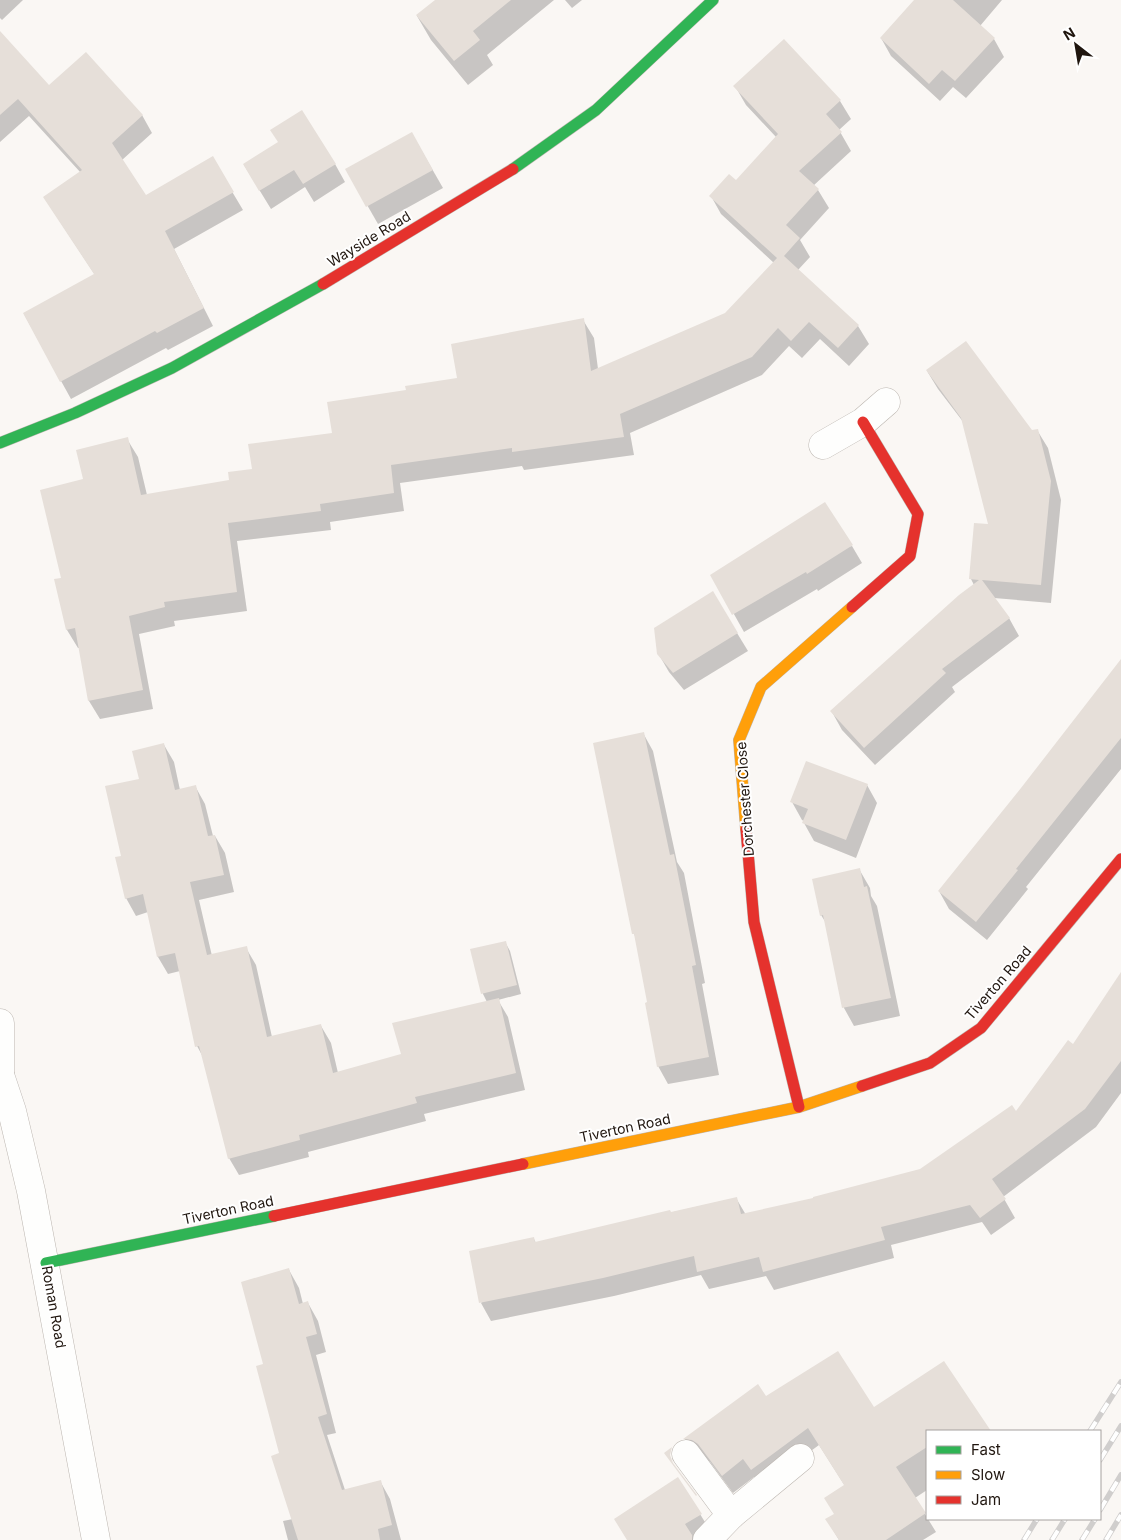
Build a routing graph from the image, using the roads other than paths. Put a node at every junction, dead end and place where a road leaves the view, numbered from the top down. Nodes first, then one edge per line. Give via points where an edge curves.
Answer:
1 (713, 0) edge
2 (886, 402) dead end
3 (863, 422) junction
4 (0, 442) edge
5 (823, 445) dead end
6 (1121, 859) edge
7 (0, 1023) edge
8 (0, 1075) edge
9 (799, 1107) junction
10 (46, 1263) junction
11 (686, 1454) dead end
12 (800, 1458) dead end
13 (731, 1515) junction
14 (96, 1540) edge
15 (707, 1540) edge

1 - 4 street, Wayside Road via 596,110 504,176 298,299 172,368 75,413
2 - 3 street
3 - 5 street
3 - 9 street, Dorchester Close via 918,514 910,556 761,687 739,740 754,922
6 - 9 street, Tiverton Road via 981,1028 930,1063
7 - 8 street, Roman Road
8 - 10 street, Roman Road via 12,1111
9 - 10 street, Tiverton Road
10 - 14 street, Roman Road
11 - 13 street
12 - 13 street
13 - 15 street

